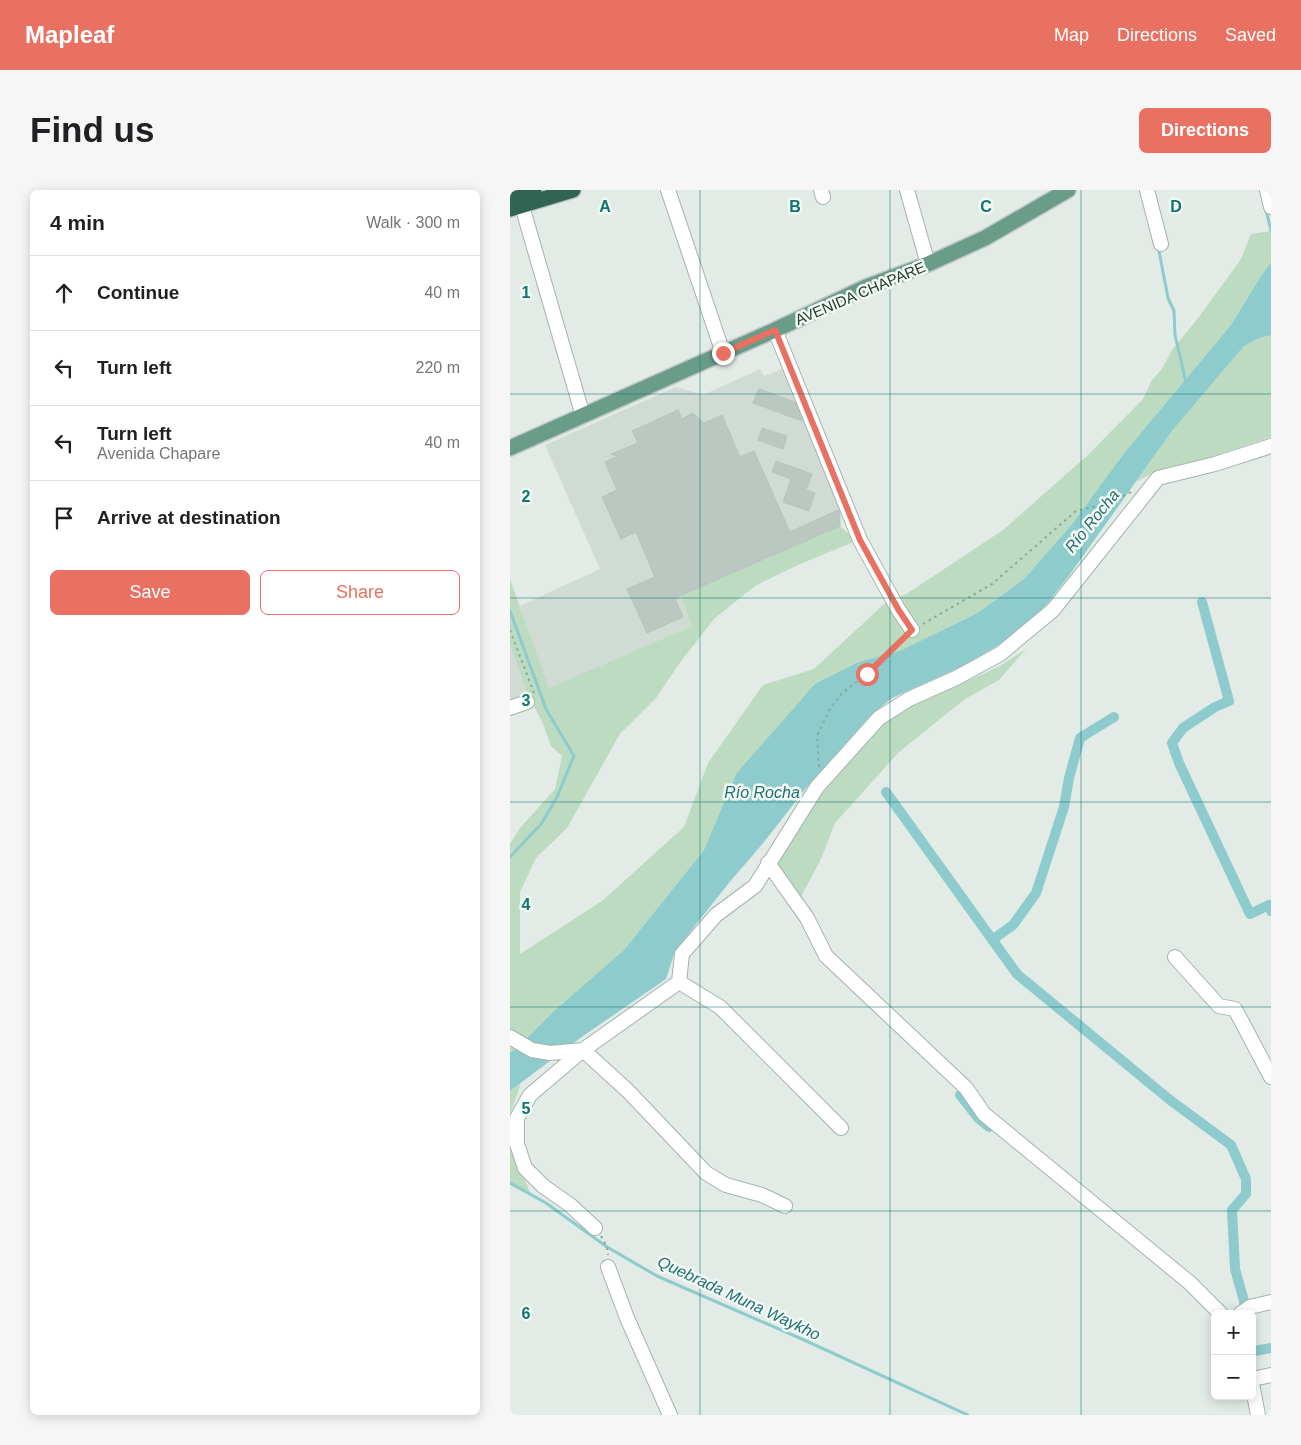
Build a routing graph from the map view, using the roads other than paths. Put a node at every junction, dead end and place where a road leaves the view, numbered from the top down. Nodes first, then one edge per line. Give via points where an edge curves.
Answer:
1 (534, 190) edge
2 (573, 190) edge
3 (668, 190) edge
4 (907, 190) edge
5 (1068, 190) edge
6 (1148, 190) edge
7 (1267, 190) edge
8 (514, 204) edge
9 (1271, 207) edge
10 (1161, 244) dead end
11 (928, 264) junction
12 (775, 330) junction
13 (723, 353) junction
14 (583, 416) junction
15 (1271, 446) edge
16 (510, 448) edge
17 (912, 630) road end
18 (527, 702) road end
19 (510, 708) edge
20 (768, 863) junction
21 (1175, 957) dead end
22 (679, 982) junction
23 (510, 1037) edge
24 (583, 1050) junction
25 (1271, 1077) edge
26 (841, 1128) dead end
27 (785, 1206) dead end
28 (595, 1228) road end
29 (608, 1267) road end
30 (1271, 1302) edge
31 (1218, 1310) edge
32 (1245, 1310) edge
33 (1271, 1375) edge
34 (1256, 1378) edge
35 (1255, 1400) edge
36 (670, 1415) edge
37 (1258, 1415) edge

1 - 8 highway
2 - 8 highway
3 - 13 street
4 - 11 street
5 - 11 main road, AVENIDA CHAPARE via 985,238
6 - 10 street
7 - 9 street
8 - 14 street
11 - 12 main road, AVENIDA CHAPARE via 866,287
12 - 13 main road, AVENIDA CHAPARE
12 - 17 street via 860,540
13 - 14 main road, AVENIDA CHAPARE
14 - 16 main road, AVENIDA CHAPARE
15 - 20 street via 1158,478 1053,610 1000,654 909,699 879,718 817,787
18 - 19 street
20 - 22 street via 755,886 716,915 682,954
20 - 31 street via 807,918 826,956 966,1088 984,1114
21 - 25 street via 1219,1006 1235,1009
22 - 24 street
22 - 26 street via 720,1007
23 - 24 street via 532,1050 550,1053
24 - 27 street via 628,1091 706,1173 726,1185
24 - 28 street via 530,1095 517,1118 517,1144 525,1168
29 - 36 street
30 - 32 street
33 - 34 street
35 - 37 street

